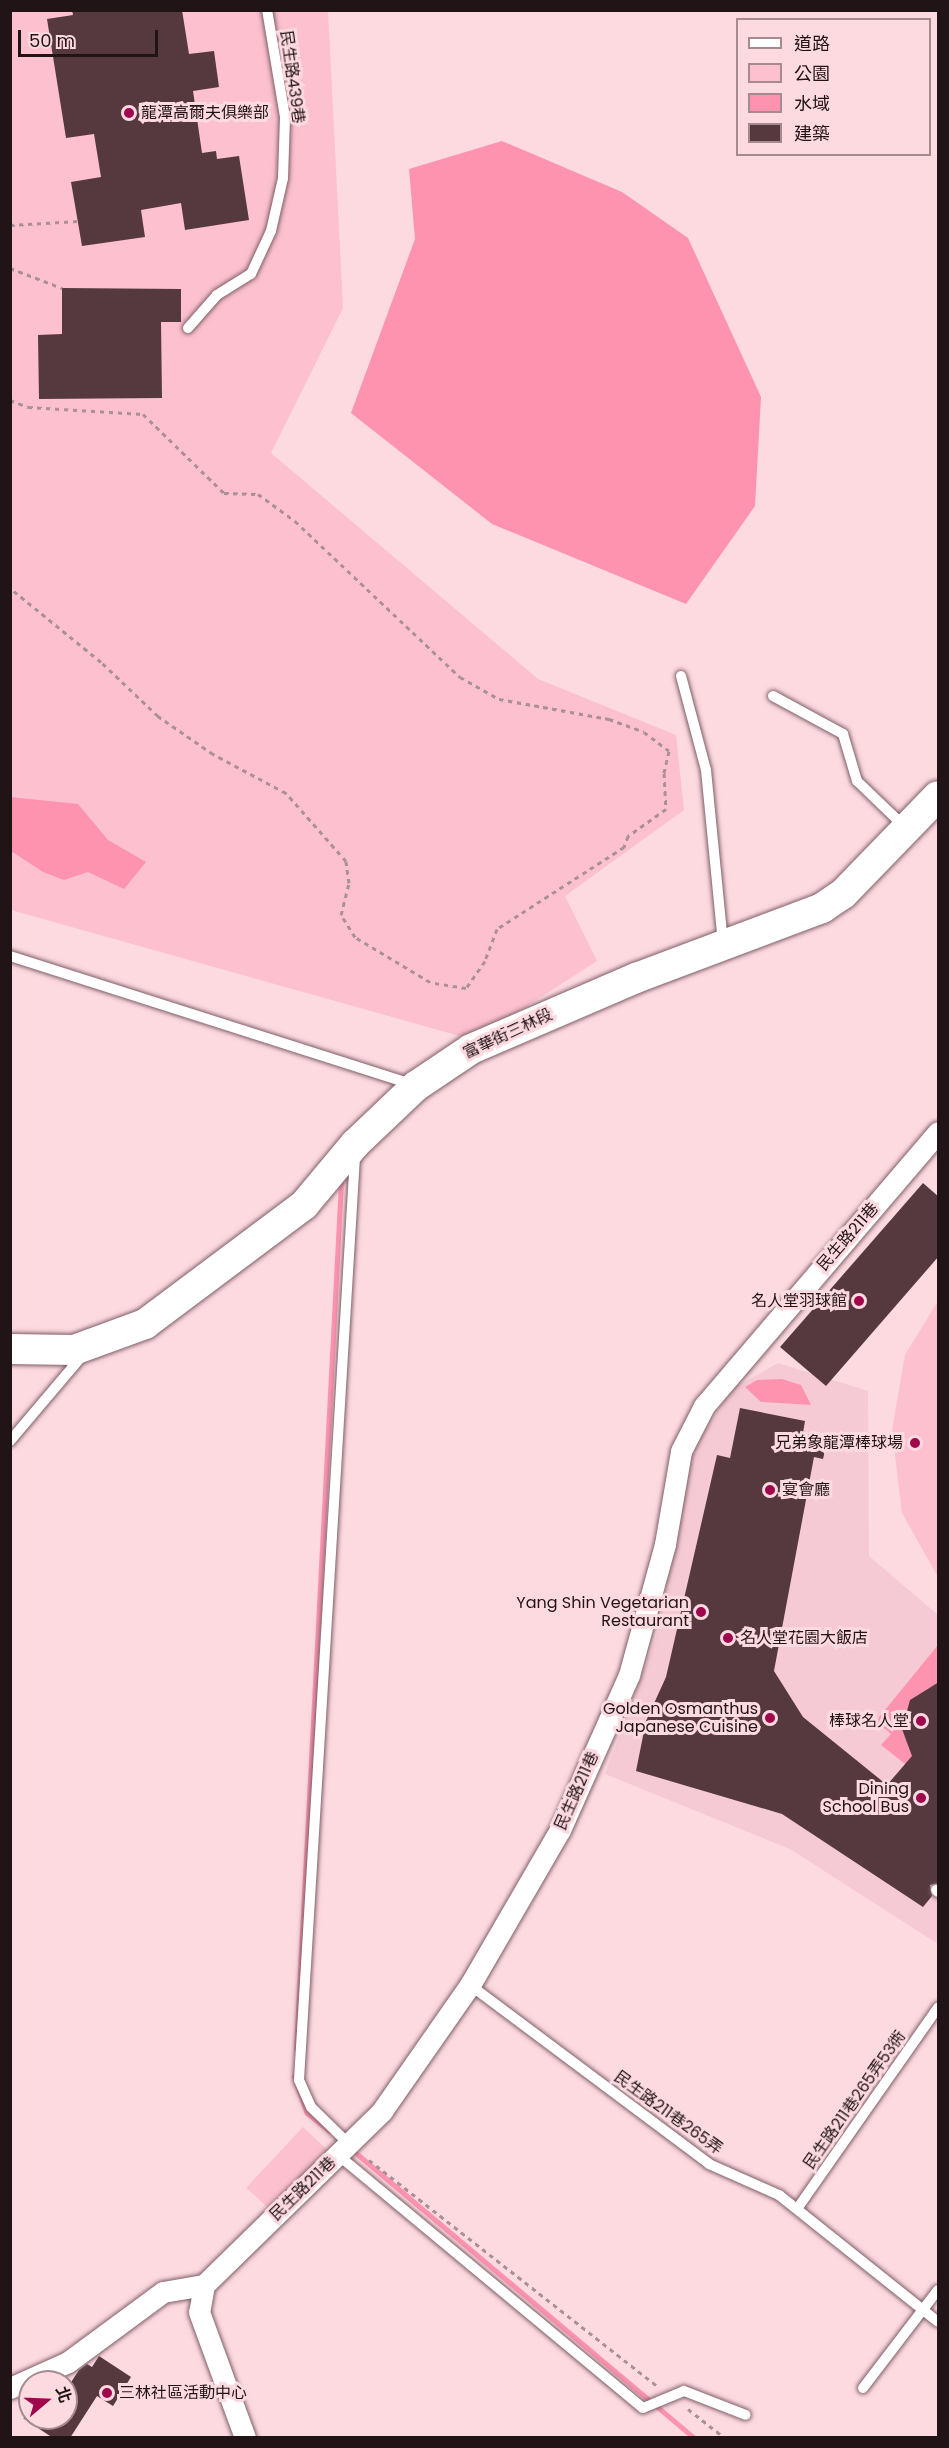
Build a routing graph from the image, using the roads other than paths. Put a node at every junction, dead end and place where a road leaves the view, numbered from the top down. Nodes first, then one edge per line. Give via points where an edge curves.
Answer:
1 (267, 10) edge
2 (188, 328) dead end
3 (681, 676) dead end
4 (773, 696) dead end
5 (939, 796) edge
6 (907, 828) junction
7 (724, 947) junction
8 (10, 956) edge
9 (416, 1086) junction
10 (939, 1132) edge
11 (355, 1144) junction
12 (93, 1343) junction
13 (10, 1349) edge
14 (10, 1441) edge
15 (470, 1985) junction
16 (939, 2008) edge
17 (344, 2149) junction
18 (797, 2209) junction
19 (204, 2285) junction
20 (939, 2290) edge
21 (923, 2310) junction
22 (939, 2322) edge
23 (10, 2388) edge
24 (863, 2388) dead end
25 (746, 2415) dead end
26 (245, 2438) edge

1 - 2 lane, 民生路439巷 via 285,117 283,178 271,231 251,274 217,295
3 - 7 lane via 706,770
4 - 6 lane via 843,734 856,780
5 - 6 street, 富華街三林段
6 - 7 street, 富華街三林段 via 843,894 822,908
7 - 9 street, 富華街三林段 via 636,978 471,1049
8 - 9 lane
9 - 11 street, 富華街三林段
10 - 15 street, 民生路211巷 via 704,1406 681,1451 665,1544 629,1675 560,1830
11 - 12 street, 富華街三林段 via 304,1205 234,1262 145,1324
11 - 17 lane via 299,2080 311,2107
12 - 13 street, 富華街三林段 via 64,1351
12 - 14 lane
15 - 17 street, 民生路211巷 via 382,2111
15 - 18 lane, 民生路211巷265弄 via 709,2164 779,2195
16 - 18 lane, 民生路211巷265弄53衖
17 - 19 street, 民生路211巷
17 - 25 lane via 643,2408 684,2391
18 - 21 lane, 民生路211巷265弄
19 - 23 street via 163,2292 68,2362
19 - 26 street via 199,2312
20 - 21 lane
21 - 22 lane, 民生路211巷265弄
21 - 24 lane

